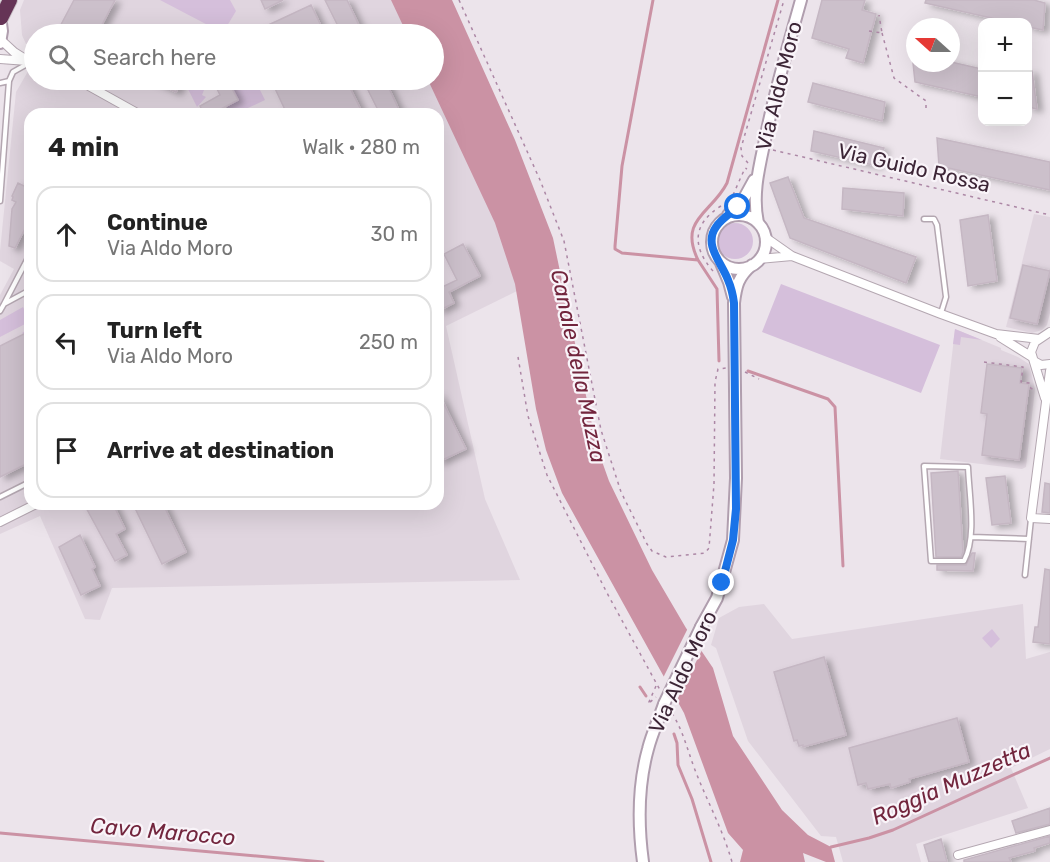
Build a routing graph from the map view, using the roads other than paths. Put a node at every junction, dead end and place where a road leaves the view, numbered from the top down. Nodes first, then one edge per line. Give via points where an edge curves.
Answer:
1 (10, 0) edge
2 (801, 0) edge
3 (0, 16) edge
4 (1, 41) edge
5 (24, 57) edge
6 (0, 59) edge
7 (24, 61) edge
8 (24, 66) edge
9 (9, 81) junction
10 (0, 83) edge
11 (96, 90) edge
12 (128, 108) edge
13 (758, 171) junction
14 (0, 201) edge
15 (725, 219) junction
16 (924, 219) dead end
17 (758, 223) junction
18 (765, 237) junction
19 (792, 256) junction
20 (756, 262) junction
21 (721, 263) junction
22 (24, 266) edge
23 (24, 294) edge
24 (734, 303) junction
25 (4, 304) junction
26 (0, 311) edge
27 (940, 314) junction
28 (1050, 332) edge
29 (996, 334) junction
30 (1043, 339) edge
31 (1033, 358) junction
32 (1050, 364) edge
33 (1050, 371) edge
34 (1044, 396) junction
35 (1040, 450) junction
36 (1050, 451) edge
37 (24, 485) edge
38 (0, 497) edge
39 (24, 510) edge
40 (1031, 518) junction
41 (1050, 519) edge
42 (0, 522) edge
43 (971, 537) junction
44 (1029, 539) junction
45 (1025, 575) dead end
46 (1050, 830) edge
47 (958, 855) dead end
48 (643, 862) edge

1 - 3 highway
2 - 13 street, Via Aldo Moro
3 - 4 street
4 - 5 street
6 - 7 street
8 - 9 lane via 13,72
9 - 10 lane
9 - 14 lane
11 - 12 street
13 - 15 street, Via Aldo Moro via 744,200
13 - 17 street, Via Aldo Moro
15 - 17 street via 740,215
15 - 21 street, Via Aldo Moro via 716,226 712,237 712,248
16 - 27 lane via 934,219 937,225 946,297
17 - 18 street, Via Aldo Moro
18 - 19 street
18 - 20 street, Via Aldo Moro via 765,248
19 - 20 street
19 - 27 street
20 - 21 street via 739,269
20 - 24 street, Via Aldo Moro via 741,274
21 - 24 street, Via Aldo Moro
22 - 25 lane
23 - 25 lane
24 - 48 street, Via Aldo Moro, bridge via 730,368 736,478 733,540 717,598 661,698 640,789
25 - 26 lane
27 - 29 street
28 - 30 street
29 - 30 street
29 - 31 street
30 - 31 street via 1032,346
31 - 32 street via 1041,365
31 - 34 street
33 - 34 street
34 - 35 street
35 - 36 street
35 - 40 street
37 - 38 lane
39 - 42 street
40 - 41 street
40 - 44 lane
43 - 43 lane via 968,467 924,466 931,561 964,561
43 - 44 lane
44 - 45 lane
46 - 47 street

